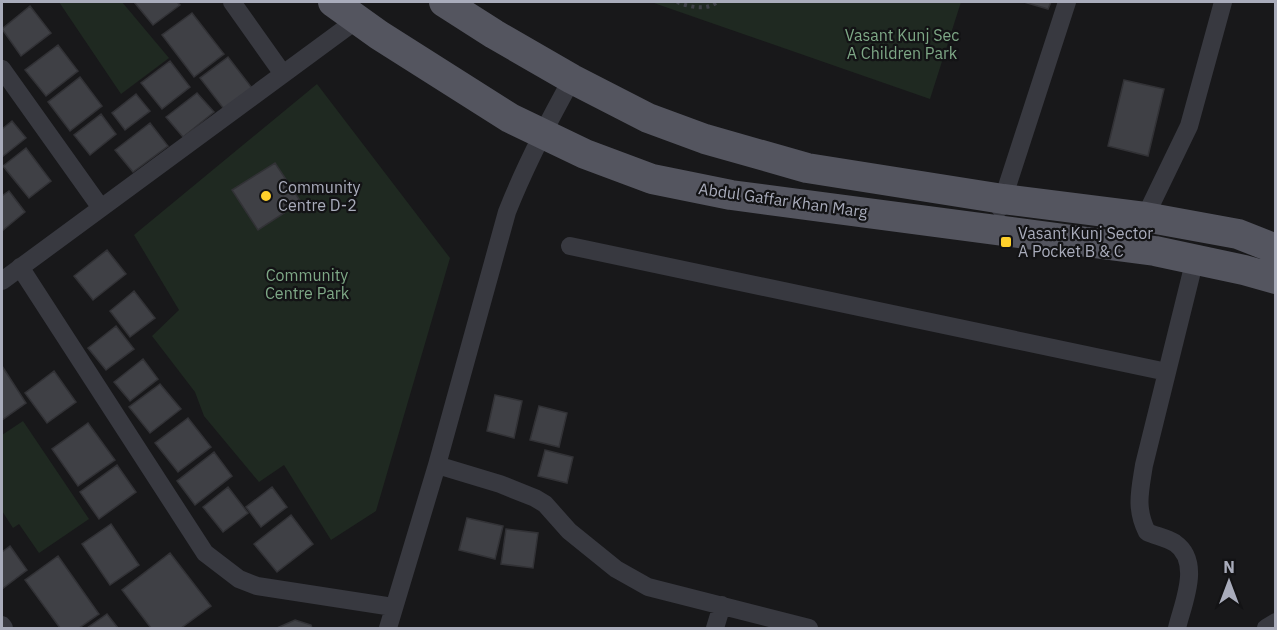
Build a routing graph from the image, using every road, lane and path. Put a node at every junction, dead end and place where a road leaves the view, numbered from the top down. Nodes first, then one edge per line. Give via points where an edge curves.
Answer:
1 (232, 2) edge
2 (333, 2) edge
3 (444, 2) edge
4 (677, 2) edge
5 (717, 2) edge
6 (1067, 2) edge
7 (1223, 2) edge
8 (358, 19) junction
9 (2, 69) edge
10 (283, 74) junction
11 (572, 79) junction
12 (542, 133) junction
13 (1003, 199) junction
14 (101, 208) junction
15 (1145, 217) junction
16 (993, 230) junction
17 (570, 246) dead end
18 (1275, 249) edge
19 (1196, 259) junction
20 (20, 267) junction
21 (1275, 279) edge
22 (2, 281) edge
23 (1167, 372) junction
24 (437, 465) junction
25 (722, 605) junction
26 (393, 607) junction
27 (1275, 622) edge
28 (388, 628) edge
29 (715, 628) edge
30 (809, 628) edge
31 (1177, 628) edge
32 (1266, 628) edge

1 - 10 street
2 - 8 main road, Abdul Gaffar Khan Marg
3 - 11 main road, Abdul Gaffar Khan Marg
4 - 5 path via 694,7
6 - 13 street
7 - 15 street via 1189,126
8 - 10 street
8 - 12 main road, Abdul Gaffar Khan Marg via 510,118
9 - 14 street
10 - 14 street
11 - 12 street
11 - 13 main road, Abdul Gaffar Khan Marg via 648,118 705,140 807,168
12 - 16 main road, Abdul Gaffar Khan Marg via 652,179 731,195
12 - 24 street via 507,212
13 - 15 main road, Abdul Gaffar Khan Marg
13 - 16 street
14 - 20 street
15 - 18 main road, Abdul Gaffar Khan Marg via 1238,234
16 - 19 main road, Abdul Gaffar Khan Marg
17 - 23 street
19 - 21 main road, Abdul Gaffar Khan Marg
19 - 23 street
20 - 22 street
20 - 26 street via 206,553 239,579 257,585
23 - 31 street via 1144,465 1140,518 1147,532 1174,543 1187,556 1190,578
24 - 25 street via 535,498 579,540 616,569 648,587
24 - 26 street
25 - 29 street
25 - 30 street
26 - 28 street
27 - 32 street

